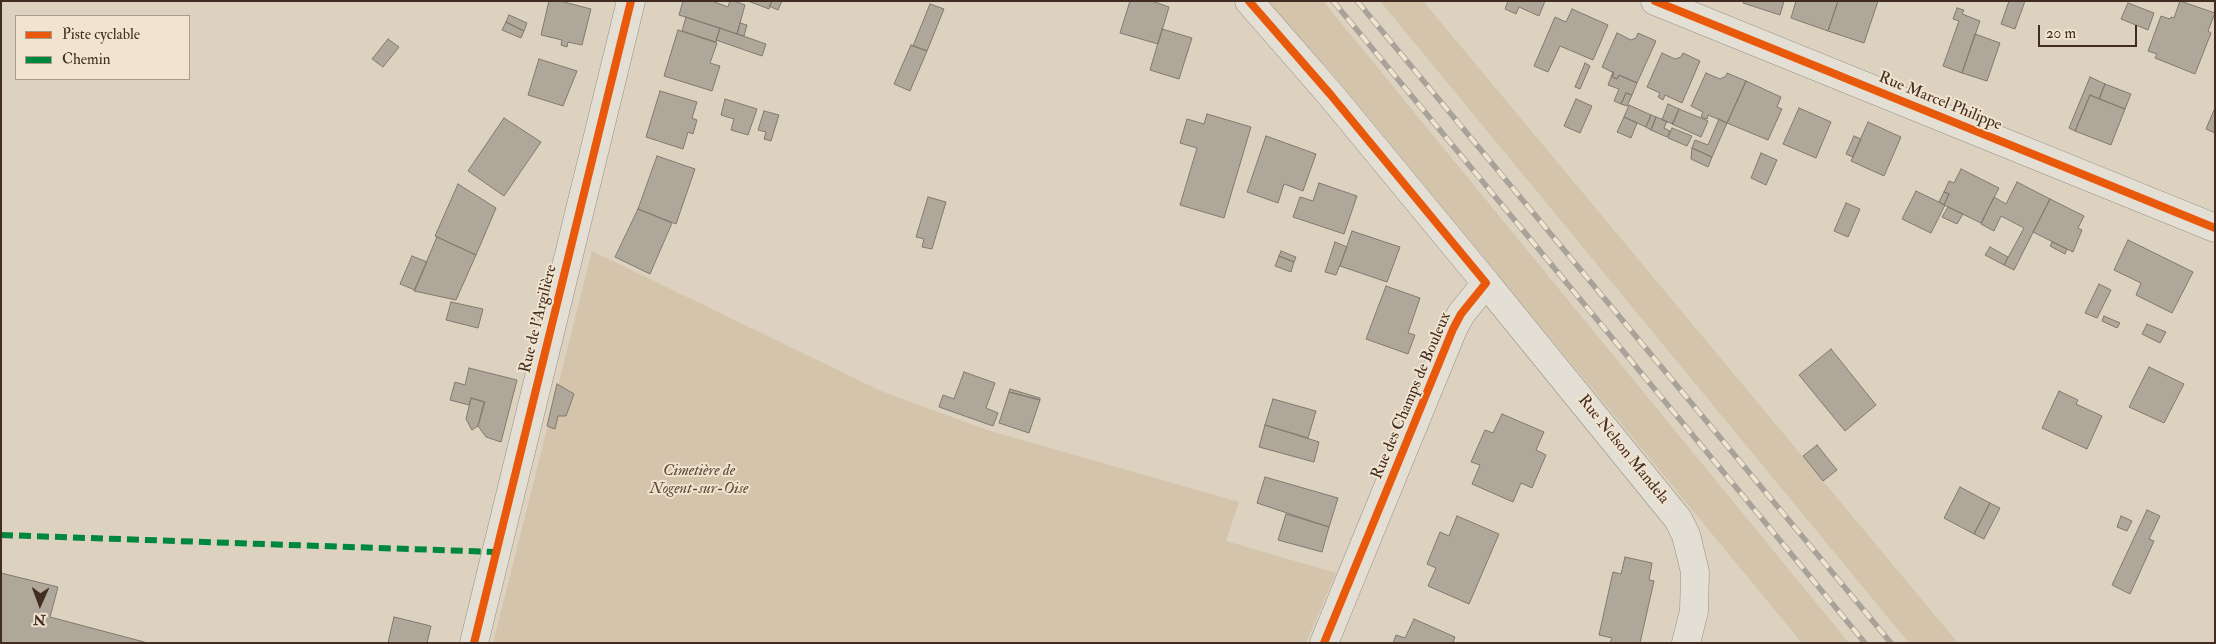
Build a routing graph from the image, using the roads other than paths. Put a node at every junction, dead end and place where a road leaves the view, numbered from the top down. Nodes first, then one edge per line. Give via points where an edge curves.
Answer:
1 (631, 1) edge
2 (1249, 1) edge
3 (1655, 1) edge
4 (2215, 228) edge
5 (1486, 283) junction
6 (474, 643) edge
7 (1324, 643) edge
8 (1686, 643) edge

1 - 6 street, Rue de l'Argilière
2 - 5 street
3 - 4 street, Rue Marcel Philippe
5 - 7 street, Rue des Champs de Bouleux via 1453,329
5 - 8 street, Rue Nelson Mandela via 1678,519 1686,535 1695,572 1694,612

